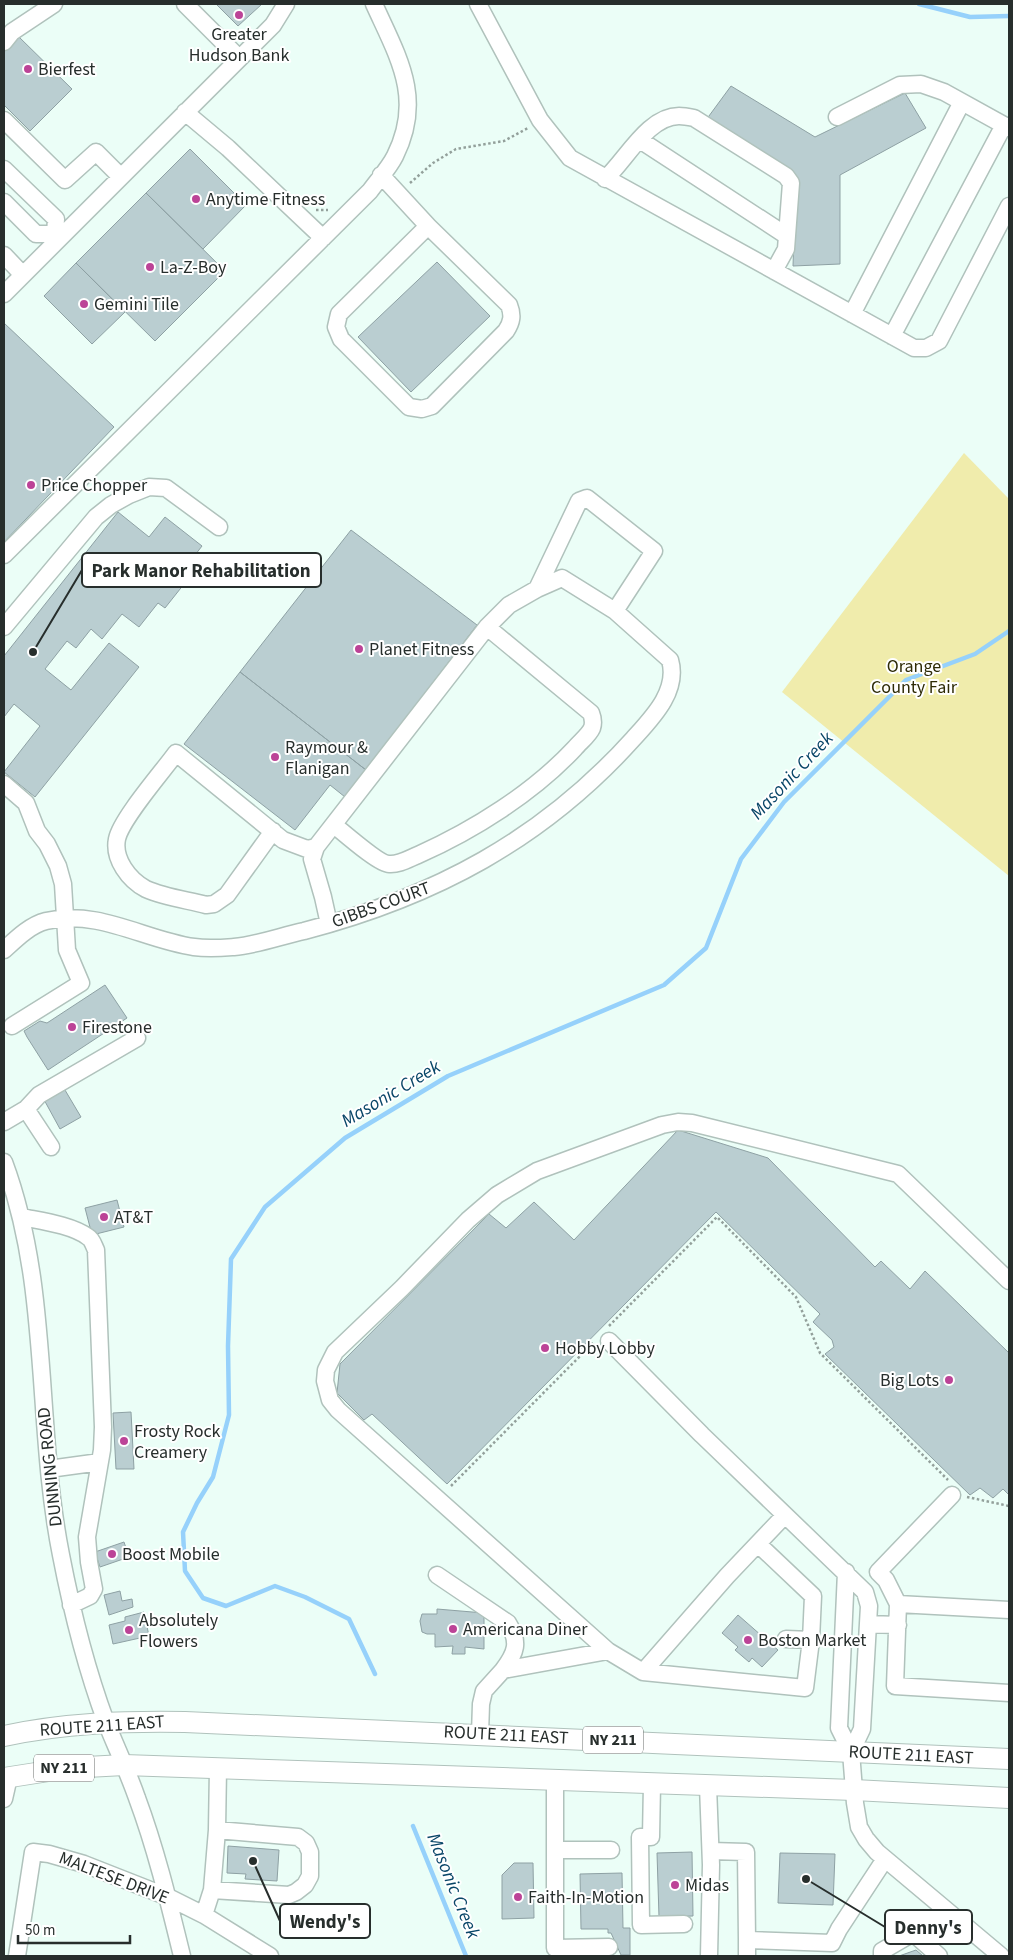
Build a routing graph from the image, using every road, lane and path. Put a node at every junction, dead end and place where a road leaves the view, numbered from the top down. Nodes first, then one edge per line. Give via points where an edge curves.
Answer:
1 (54, 4) edge
2 (185, 4) edge
3 (286, 4) edge
4 (374, 4) edge
5 (478, 4) edge
6 (4, 42) edge
7 (239, 58) junction
8 (962, 102) junction
9 (185, 112) junction
10 (836, 117) dead end
11 (4, 120) edge
12 (530, 127) dead end
13 (1006, 127) edge
14 (640, 140) junction
15 (4, 169) edge
16 (121, 176) junction
17 (381, 176) junction
18 (606, 179) junction
19 (407, 185) dead end
20 (4, 202) edge
21 (1009, 206) edge
22 (428, 226) junction
23 (57, 236) junction
24 (787, 236) junction
25 (323, 238) junction
26 (4, 255) edge
27 (774, 271) junction
28 (23, 274) junction
29 (4, 294) edge
30 (852, 314) junction
31 (892, 336) junction
32 (219, 527) dead end
33 (4, 555) edge
34 (537, 589) junction
35 (615, 611) junction
36 (4, 627) edge
37 (487, 627) junction
38 (4, 786) edge
39 (334, 825) junction
40 (273, 832) junction
41 (316, 848) junction
42 (65, 919) junction
43 (329, 924) junction
44 (4, 950) edge
45 (12, 1026) dead end
46 (137, 1038) dead end
47 (26, 1109) junction
48 (4, 1122) edge
49 (51, 1148) dead end
50 (4, 1162) edge
51 (22, 1217) junction
52 (1009, 1280) edge
53 (604, 1336) junction
54 (100, 1462) junction
55 (49, 1469) junction
56 (451, 1486) dead end
57 (956, 1492) junction
58 (1009, 1506) edge
59 (785, 1515) junction
60 (758, 1544) junction
61 (846, 1572) junction
62 (437, 1575) dead end
63 (898, 1604) junction
64 (71, 1605) junction
65 (1009, 1610) edge
66 (868, 1624) junction
67 (898, 1625) junction
68 (786, 1639) dead end
69 (811, 1640) junction
70 (608, 1651) junction
71 (503, 1670) junction
72 (643, 1672) junction
73 (1009, 1693) edge
74 (106, 1723) junction
75 (480, 1734) junction
76 (4, 1736) edge
77 (851, 1752) junction
78 (1009, 1760) edge
79 (124, 1765) junction
80 (218, 1768) junction
81 (7, 1778) edge
82 (555, 1781) junction
83 (652, 1784) junction
84 (708, 1786) junction
85 (854, 1790) junction
86 (1009, 1798) edge
87 (4, 1799) edge
88 (216, 1835) junction
89 (555, 1850) junction
90 (611, 1850) dead end
91 (710, 1851) junction
92 (885, 1859) junction
93 (212, 1885) junction
94 (168, 1898) junction
95 (204, 1916) junction
96 (684, 1924) dead end
97 (608, 1947) dead end
98 (747, 1948) edge
99 (832, 1949) edge
100 (254, 1951) edge
101 (17, 1956) edge
102 (182, 1956) edge
103 (270, 1956) edge
104 (709, 1956) edge
105 (882, 1956) edge
106 (939, 1956) edge
107 (1001, 1956) edge

1 - 6 street via 12,32
2 - 7 street
3 - 7 street via 273,25
4 - 17 street via 401,63 408,92 405,125 394,156
5 - 18 street via 540,120 570,158
7 - 9 street
8 - 10 street via 921,84 900,85
8 - 13 street
8 - 30 street
9 - 16 street
9 - 25 street
11 - 16 street via 65,180 96,152
12 - 19 path via 504,141 456,149
13 - 31 street
14 - 18 street
14 - 24 street
14 - 24 street via 660,121 678,116 694,118 786,176 791,183
15 - 23 street via 56,219
16 - 23 street
17 - 22 street
17 - 25 street
18 - 27 street
20 - 23 street via 36,234
21 - 31 street via 939,341 926,348 914,348
22 - 22 street via 339,314 336,327 341,339 409,407 422,409 432,406 506,331 512,312 509,305
23 - 28 street
24 - 27 street via 786,249
25 - 33 street
26 - 28 street
27 - 30 street
28 - 29 street
30 - 31 street
32 - 36 street via 166,488 149,487 129,494 96,517
34 - 35 street via 562,578
34 - 35 street via 579,501 586,498 654,551
34 - 37 street via 509,605
35 - 43 street, GIBBS COURT via 670,660 672,669 668,693 659,709 619,755 567,803 526,834 471,868 381,908
37 - 39 street
37 - 39 street via 591,713 594,721 592,730 546,775 484,821 400,863 389,864 380,860
38 - 42 street via 26,803 37,832 58,866 63,884
39 - 41 street
40 - 40 street via 176,753 124,822 117,839 117,852 132,880 153,892 206,905 214,904 227,895
40 - 41 street via 283,840 307,849
41 - 43 street via 312,859
42 - 43 street, GIBBS COURT via 83,917 192,947 212,949 241,946
42 - 44 street, GIBBS COURT via 46,921 31,928
42 - 45 street via 67,950 85,979
46 - 47 street via 38,1095
47 - 48 street
47 - 49 street
50 - 51 street, DUNNING ROAD
51 - 54 street via 76,1231 89,1237 96,1250 103,1427
51 - 55 street, DUNNING ROAD via 38,1324
52 - 70 street via 898,1174 692,1123 662,1125 537,1171 497,1196 468,1220 335,1352 326,1370 330,1400
53 - 56 path
53 - 57 path via 717,1217 796,1297 820,1353
53 - 59 street
54 - 55 street
54 - 64 street via 87,1536 94,1589 90,1596
55 - 64 street, DUNNING ROAD
57 - 58 path
57 - 63 street via 878,1572 886,1580
59 - 60 street
59 - 61 street
60 - 69 street via 812,1596
60 - 72 street
61 - 66 street via 867,1596
61 - 77 street via 839,1728
62 - 71 street via 508,1623 515,1634 514,1656
63 - 65 street
63 - 67 street
64 - 74 street, DUNNING ROAD
66 - 67 street
66 - 77 street via 862,1729
67 - 73 street via 895,1686
68 - 69 street
69 - 72 street via 805,1688
70 - 71 street
70 - 72 street
71 - 75 street via 484,1691
74 - 75 main road, ROUTE 211 EAST / NY 211 via 210,1722
74 - 76 main road, ROUTE 211 EAST / NY 211 via 45,1728
74 - 79 street, DUNNING ROAD
75 - 77 main road, ROUTE 211 EAST / NY 211
77 - 78 main road, ROUTE 211 EAST / NY 211
77 - 85 street
79 - 80 main road, NY 211
79 - 81 main road, NY 211 via 68,1768
79 - 94 street, DUNNING ROAD
80 - 82 main road, NY 211
80 - 88 street
81 - 87 street
82 - 83 main road, NY 211
82 - 89 street
83 - 84 main road, NY 211
83 - 96 street via 651,1837 640,1837 641,1925
84 - 85 main road, NY 211
84 - 91 street
85 - 86 main road, NY 211
85 - 92 street via 859,1826 871,1846
88 - 93 street
88 - 93 street via 298,1837 310,1852 310,1876 305,1885 289,1895
89 - 90 street
89 - 97 street via 556,1948
91 - 98 street via 746,1852
91 - 104 street
92 - 99 street via 839,1929
92 - 107 street
93 - 95 street
94 - 95 street, MALTESE DRIVE
94 - 101 street, MALTESE DRIVE via 84,1864 33,1852
94 - 102 street, DUNNING ROAD
95 - 100 street, MALTESE DRIVE
98 - 99 street
100 - 103 street, MALTESE DRIVE
105 - 106 street via 882,1951 913,1933

